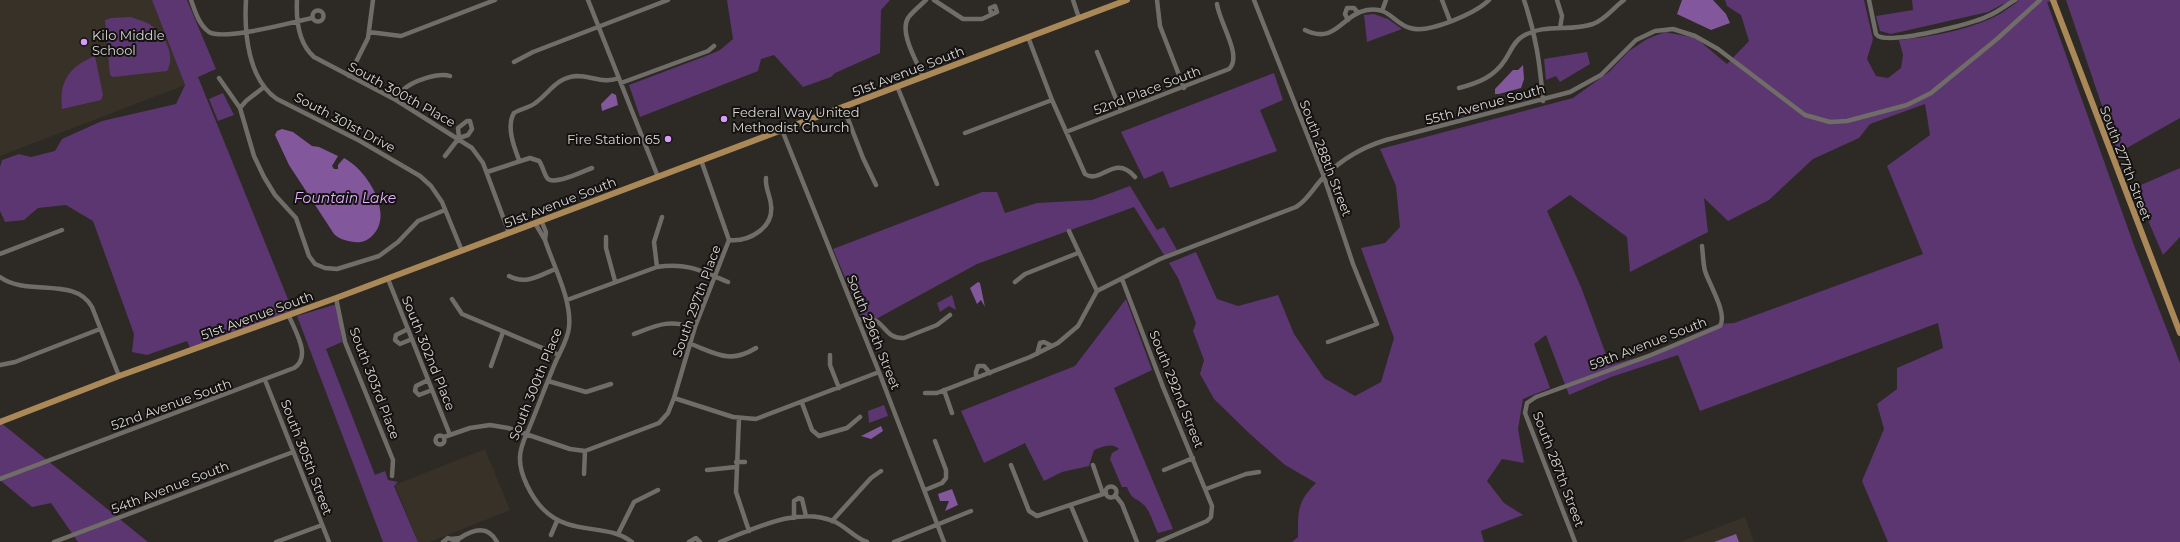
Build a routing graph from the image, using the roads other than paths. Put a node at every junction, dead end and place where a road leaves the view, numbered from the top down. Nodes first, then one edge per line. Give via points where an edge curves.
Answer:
1 (191, 0) edge
2 (246, 0) edge
3 (297, 0) edge
4 (373, 0) edge
5 (495, 0) edge
6 (588, 0) edge
7 (668, 0) edge
8 (926, 0) edge
9 (934, 0) edge
10 (1073, 0) edge
11 (1127, 0) edge
12 (1157, 0) edge
13 (1254, 0) edge
14 (1386, 0) edge
15 (1442, 0) edge
16 (1489, 0) edge
17 (1524, 0) edge
18 (1557, 0) edge
19 (1869, 0) edge
20 (2015, 0) edge
21 (2040, 0) edge
22 (2053, 0) edge
23 (1622, 1) edge
24 (1217, 4) dead end
25 (1382, 11) junction
26 (991, 13) dead end
27 (1358, 13) junction
28 (312, 18) dead end
29 (1079, 18) junction
30 (1348, 20) junction
31 (298, 21) junction
32 (1450, 21) junction
33 (598, 27) junction
34 (1560, 28) junction
35 (1305, 30) dead end
36 (1534, 31) junction
37 (247, 32) junction
38 (369, 32) junction
39 (1028, 37) junction
40 (714, 46) dead end
41 (1097, 52) dead end
42 (514, 62) dead end
43 (349, 76) junction
44 (450, 76) dead end
45 (923, 77) junction
46 (219, 78) dead end
47 (620, 81) junction
48 (897, 86) junction
49 (264, 87) junction
50 (1184, 88) junction
51 (1459, 88) dead end
52 (396, 100) junction
53 (1052, 100) junction
54 (1543, 101) junction
55 (843, 106) junction
56 (240, 108) junction
57 (1121, 111) junction
58 (782, 130) junction
59 (1066, 132) junction
60 (966, 133) dead end
61 (459, 138) junction
62 (446, 156) dead end
63 (519, 160) junction
64 (701, 160) junction
65 (592, 168) dead end
66 (487, 172) junction
67 (658, 177) junction
68 (1135, 177) dead end
69 (1324, 177) junction
70 (766, 178) dead end
71 (937, 184) dead end
72 (876, 185) dead end
73 (445, 210) junction
74 (662, 217) dead end
75 (538, 222) junction
76 (62, 230) dead end
77 (1069, 231) dead end
78 (509, 233) junction
79 (606, 237) dead end
80 (729, 240) junction
81 (1702, 246) dead end
82 (462, 251) junction
83 (1078, 253) junction
84 (0, 254) edge
85 (657, 267) junction
86 (555, 270) junction
87 (509, 276) dead end
88 (0, 277) edge
89 (716, 277) junction
90 (388, 279) junction
91 (1122, 279) junction
92 (615, 281) junction
93 (728, 282) dead end
94 (1015, 282) dead end
95 (1096, 291) junction
96 (336, 298) junction
97 (452, 299) dead end
98 (567, 300) junction
99 (950, 315) dead end
100 (289, 316) junction
101 (858, 320) junction
102 (695, 327) junction
103 (100, 329) junction
104 (408, 329) junction
105 (503, 332) junction
106 (2180, 333) edge
107 (634, 334) dead end
108 (412, 339) junction
109 (1328, 342) dead end
110 (691, 344) junction
111 (1052, 346) junction
112 (756, 348) dead end
113 (1037, 354) junction
114 (559, 355) junction
115 (830, 355) dead end
116 (0, 365) edge
117 (491, 366) dead end
118 (879, 372) junction
119 (990, 373) junction
120 (118, 376) junction
121 (976, 378) junction
122 (266, 380) junction
123 (428, 380) junction
124 (548, 381) junction
125 (611, 384) dead end
126 (838, 388) junction
127 (432, 390) junction
128 (944, 390) junction
129 (925, 393) dead end
130 (674, 398) junction
131 (802, 403) junction
132 (1527, 403) joint
133 (952, 413) dead end
134 (860, 417) dead end
135 (739, 418) junction
136 (0, 422) edge
137 (450, 434) junction
138 (527, 435) junction
139 (444, 437) dead end
140 (935, 441) dead end
141 (585, 451) junction
142 (293, 452) junction
143 (1194, 458) junction
144 (746, 462) dead end
145 (736, 464) junction
146 (1011, 465) dead end
147 (1093, 465) dead end
148 (707, 470) dead end
149 (1164, 470) dead end
150 (881, 471) dead end
151 (1259, 472) dead end
152 (584, 474) dead end
153 (392, 476) dead end
154 (0, 479) edge
155 (1206, 489) junction
156 (658, 490) dead end
157 (925, 490) junction
158 (1104, 493) junction
159 (1115, 495) junction
160 (1071, 506) junction
161 (970, 511) dead end
162 (806, 516) junction
163 (794, 518) junction
164 (557, 521) junction
165 (832, 521) junction
166 (322, 525) junction
167 (938, 525) junction
168 (749, 531) junction
169 (618, 534) junction
170 (551, 535) dead end
171 (454, 541) edge
172 (54, 542) edge
173 (276, 542) edge
174 (329, 542) edge
175 (443, 542) edge
176 (497, 542) edge
177 (632, 542) edge
178 (689, 542) edge
179 (700, 542) edge
180 (720, 542) edge
181 (867, 542) edge
182 (894, 542) edge
183 (944, 542) edge
184 (1086, 542) edge
185 (1137, 542) edge
186 (1158, 542) edge
187 (1575, 542) edge

1 - 37 street via 202,24 210,33 222,35
2 - 37 street, South 301st Drive
3 - 31 street, South 300th Place
4 - 38 street
5 - 38 street via 401,36
6 - 33 street
7 - 33 street
8 - 45 street via 906,23 906,36
9 - 26 street via 963,19 980,19
10 - 29 street
11 - 29 main road, 51st Avenue South
12 - 50 street via 1160,26
13 - 69 street, South 288th Street
14 - 25 street
15 - 32 street
16 - 32 street via 1474,11
17 - 36 street
18 - 34 street via 1562,16
19 - 20 street via 1876,34 1886,38 1922,34 1963,24 1988,16
21 - 54 street, 55th Avenue South via 1931,93 1907,106 1847,121 1830,122 1805,115 1718,49 1695,36 1673,29 1655,31 1640,37 1628,45 1593,80 1570,92
22 - 106 main road, South 277th Street
23 - 34 street via 1598,22
24 - 50 street, 52nd Place South via 1233,51 1233,64 1225,71
25 - 27 street via 1366,10
25 - 32 street via 1412,29 1428,28
27 - 30 street
27 - 30 street via 1354,8 1347,8 1345,14
28 - 31 street
29 - 39 main road, 51st Avenue South
30 - 35 street via 1325,34 1313,34
31 - 37 street
31 - 43 street, South 300th Place via 303,42 309,53
33 - 42 street
33 - 47 street
34 - 36 street
36 - 51 street via 1518,39 1506,60 1492,74 1480,82
36 - 54 street via 1540,59
37 - 49 street, South 301st Drive via 255,70
38 - 43 street via 366,44
39 - 45 main road, 51st Avenue South
39 - 53 street
40 - 47 street via 708,51
41 - 57 street
43 - 52 street, South 300th Place
44 - 52 street via 438,74 410,85 401,91
45 - 48 main road, 51st Avenue South
46 - 56 street
47 - 63 street via 607,82 580,76 563,79 536,103 514,113 511,121 512,136
47 - 67 street
48 - 55 main road, 51st Avenue South
48 - 71 street
49 - 56 street
49 - 73 street, South 301st Drive via 278,99 360,141 420,176 436,192
50 - 57 street, 52nd Place South
52 - 61 street, South 300th Place
53 - 59 street
53 - 60 street
54 - 69 street, 55th Avenue South via 1375,144 1351,156
55 - 58 main road, 51st Avenue South
55 - 72 street
56 - 73 street via 254,156 264,177 275,196 294,215 310,259 318,266 334,269 382,254 398,242 416,222
57 - 59 street, 52nd Place South
58 - 64 main road, 51st Avenue South
58 - 101 street, South 296th Street
59 - 68 street via 1087,176 1119,167 1127,169
61 - 62 street
61 - 66 street, South 300th Place via 477,154
63 - 65 street via 533,158 540,163 547,178 553,181
63 - 66 street
64 - 67 main road, 51st Avenue South
64 - 80 street, South 297th Place
66 - 78 street, South 300th Place
67 - 75 main road, 51st Avenue South
69 - 91 street, 55th Avenue South via 1308,198 1296,207 1160,258
69 - 109 street, South 288th Street via 1353,264 1377,324
70 - 80 street via 765,188 772,205 767,222 752,237
73 - 82 street, South 301st Drive
74 - 85 street via 654,242
75 - 78 main road, 51st Avenue South
75 - 86 street, South 300th Place via 546,232 544,240
76 - 84 street
77 - 83 street
78 - 82 main road, 51st Avenue South
79 - 92 street via 606,248
80 - 89 street, South 297th Place
81 - 132 street, 59th Avenue South via 1705,269 1721,311 1720,326 1651,356 1536,397
82 - 90 main road, 51st Avenue South
83 - 94 street via 1025,274
83 - 95 street
85 - 89 street via 673,264 696,268
85 - 92 street
86 - 87 street via 525,281
86 - 98 street, South 300th Place
88 - 103 street via 22,287 79,293 90,304
89 - 93 street
89 - 102 street, South 297th Place
90 - 96 main road, 51st Avenue South
90 - 104 street, South 302nd Place
91 - 95 street, 55th Avenue South
91 - 143 street, South 292nd Street via 1163,387
92 - 98 street
95 - 111 street via 1078,326 1067,337
96 - 100 main road, 51st Avenue South
96 - 153 street, South 303rd Place via 346,342 393,460
97 - 105 street via 462,314
98 - 114 street, South 300th Place via 570,327
99 - 101 street via 937,325 904,338 889,334 875,318
100 - 120 main road, 51st Avenue South
100 - 122 street, 52nd Avenue South via 302,352 302,361 294,368
101 - 118 street, South 296th Street
102 - 107 street via 660,324
102 - 110 street, South 297th Place
103 - 116 street via 15,362
103 - 120 street
104 - 108 street, South 302nd Place
104 - 108 street via 396,335 395,340 400,344
105 - 114 street
105 - 117 street
108 - 123 street, South 302nd Place
110 - 112 street via 731,358 745,355
110 - 130 street, South 297th Place
111 - 113 street
111 - 113 street via 1040,343
113 - 119 street
114 - 124 street, South 300th Place
115 - 126 street via 830,365
118 - 126 street
118 - 157 street, South 296th Street
119 - 121 street
119 - 121 street via 984,366 978,366
120 - 136 main road, 51st Avenue South
121 - 128 street
122 - 142 street, South 305th Street
122 - 154 street, 52nd Avenue South
123 - 127 street, South 302nd Place
123 - 127 street via 416,386 415,391 419,394
124 - 125 street via 586,392
124 - 138 street, South 300th Place
126 - 131 street
127 - 137 street, South 302nd Place
128 - 129 street via 932,394
128 - 133 street
130 - 135 street
130 - 141 street, South 297th Place via 668,414 659,423
131 - 134 street via 812,430 819,436 847,428
131 - 135 street via 756,419
132 - 187 street, South 287th Street via 1525,413
135 - 145 street
137 - 138 street via 490,425
137 - 139 street
138 - 141 street via 570,449
138 - 164 street, South 300th Place via 520,451 522,469 536,501
140 - 157 street via 946,470 946,478 942,483
141 - 152 street
142 - 166 street, South 305th Street
142 - 172 street, 54th Avenue South
143 - 149 street
143 - 155 street, South 292nd Street
144 - 145 street
145 - 148 street
145 - 168 street via 736,495
146 - 160 street via 1029,511 1034,515
147 - 158 street
150 - 165 street via 871,478
151 - 155 street via 1246,474
155 - 186 street, South 292nd Street via 1212,506 1211,518
156 - 169 street via 634,502
157 - 167 street, South 296th Street
158 - 159 street via 1109,497
158 - 159 street via 1112,486 1116,490
158 - 160 street
159 - 185 street via 1122,504
160 - 184 street
161 - 167 street
162 - 163 street
162 - 163 street via 804,503 799,498 794,501
162 - 165 street
163 - 168 street
164 - 169 street, South 300th Place via 577,528
164 - 170 street
165 - 181 street
166 - 173 street
166 - 174 street, South 305th Street
167 - 182 street
167 - 183 street, South 296th Street
168 - 180 street
169 - 177 street, South 300th Place
171 - 175 street via 446,539
171 - 176 street via 475,530 482,530 490,533
178 - 179 street via 696,538

